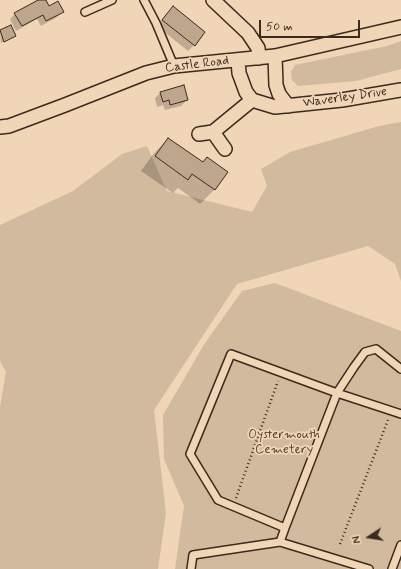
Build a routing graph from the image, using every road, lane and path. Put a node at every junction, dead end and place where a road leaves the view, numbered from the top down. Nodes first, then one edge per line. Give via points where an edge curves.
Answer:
1 (112, 0) edge
2 (144, 0) edge
3 (213, 0) edge
4 (85, 12) dead end
5 (401, 27) edge
6 (275, 56) junction
7 (259, 58) junction
8 (238, 60) junction
9 (174, 66) junction
10 (276, 85) junction
11 (401, 90) edge
12 (257, 102) junction
13 (288, 106) junction
14 (0, 127) edge
15 (213, 132) junction
16 (198, 134) dead end
17 (225, 149) dead end
18 (401, 369) edge
19 (281, 372) junction
20 (338, 393) junction
21 (391, 411) junction
22 (401, 414) edge
23 (233, 506) junction
24 (285, 528) junction
25 (280, 542) junction
26 (340, 544) dead end
27 (401, 545) edge
28 (191, 569) edge
29 (369, 569) edge
30 (392, 569) edge

1 - 4 lane
2 - 9 lane
3 - 7 street via 248,33 258,48
5 - 6 street, Castle Road
6 - 7 street, Castle Road
6 - 10 street, Waverley Drive
7 - 8 street, Castle Road
8 - 9 street, Castle Road
8 - 12 street via 239,73 246,92
9 - 14 street, Castle Road via 146,73 65,106
10 - 12 street via 270,96
10 - 13 street, Waverley Drive
11 - 13 street, Waverley Drive
12 - 13 street, Waverley Drive via 275,107
12 - 15 street
15 - 16 street
15 - 17 street
18 - 20 lane via 376,349 365,352
19 - 20 lane
19 - 23 path
19 - 23 lane via 231,354 190,454 218,500
20 - 21 lane
20 - 24 lane
21 - 22 lane
21 - 26 path
23 - 24 lane
24 - 25 lane
25 - 28 lane via 193,554
25 - 29 lane
27 - 30 lane

